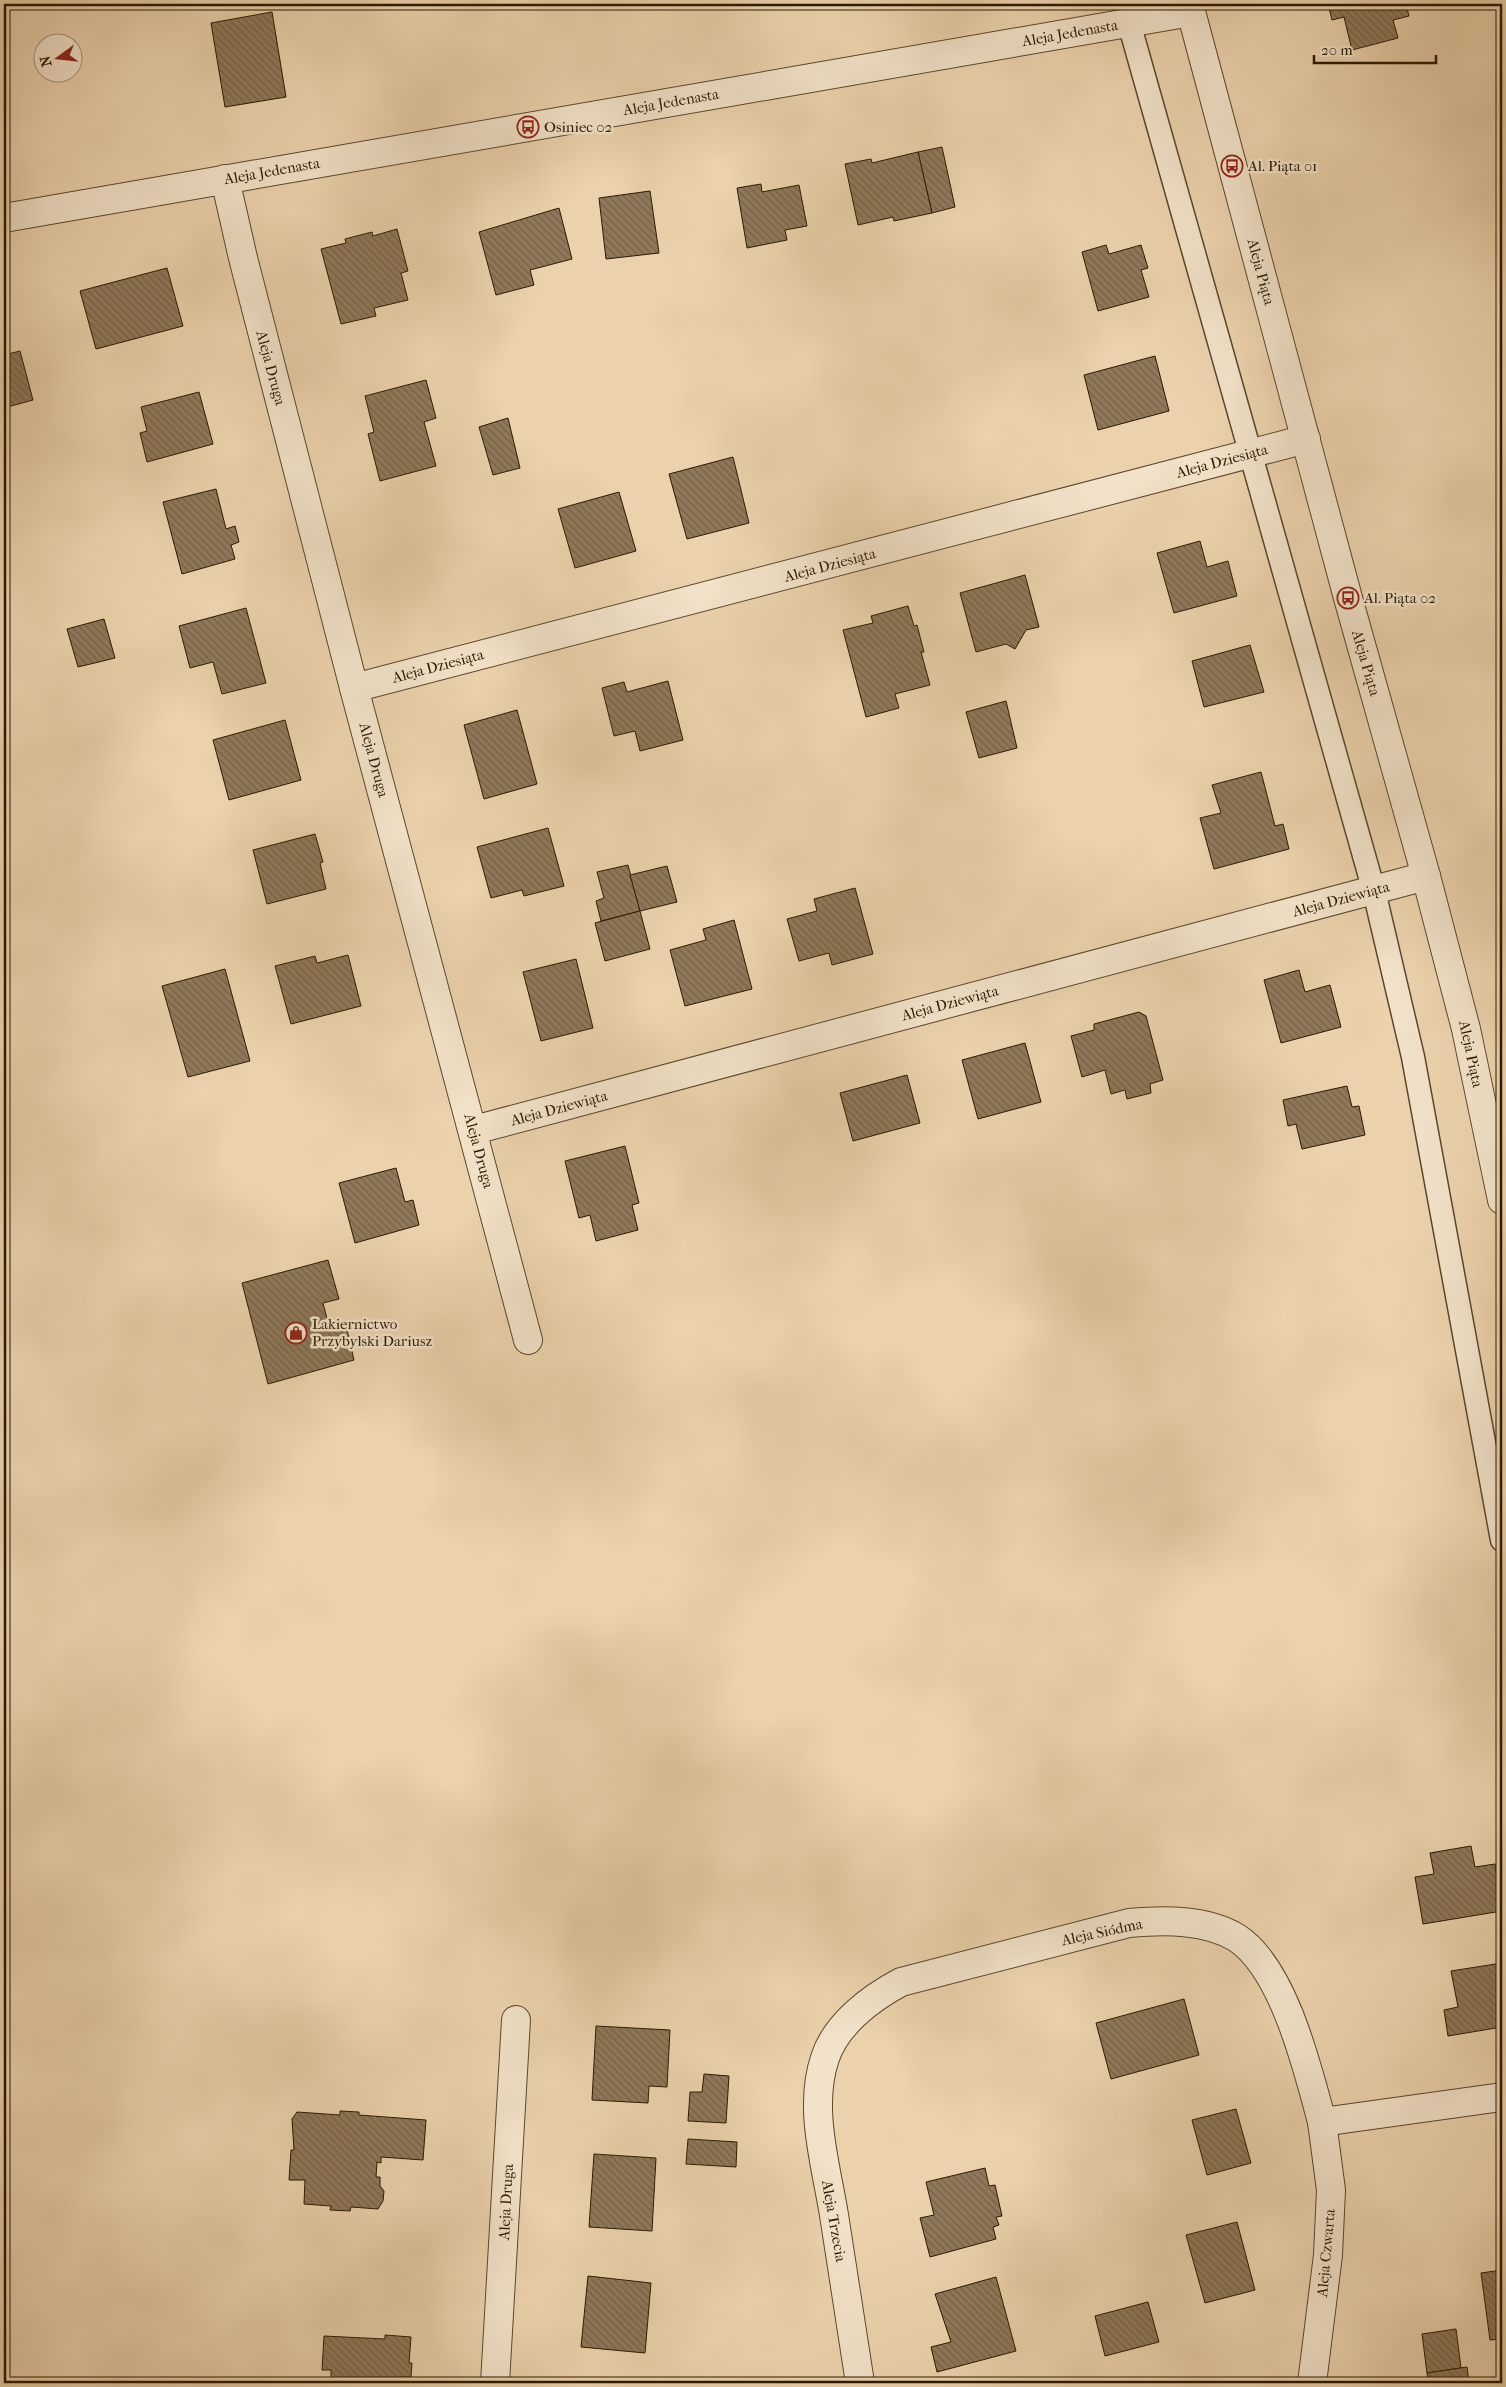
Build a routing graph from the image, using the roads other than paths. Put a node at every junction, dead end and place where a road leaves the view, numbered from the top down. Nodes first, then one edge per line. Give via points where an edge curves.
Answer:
1 (1190, 8) edge
2 (1129, 23) junction
3 (225, 179) junction
4 (4, 218) edge
5 (1306, 439) junction
6 (1249, 454) junction
7 (354, 688) junction
8 (1426, 876) junction
9 (1374, 890) junction
10 (474, 1130) junction
11 (1502, 1200) edge
12 (528, 1340) dead end
13 (1502, 1540) edge
14 (516, 2020) dead end
15 (825, 2058) joint
16 (1502, 2096) edge
17 (1322, 2122) junction
18 (495, 2383) edge
19 (860, 2383) edge
20 (1312, 2383) edge

1 - 2 street, Aleja Jedenasta
1 - 5 street, Aleja Piąta
2 - 3 street, Aleja Jedenasta
2 - 6 lane
3 - 4 street, Aleja Jedenasta
3 - 7 street, Aleja Druga
5 - 6 street, Aleja Dziesiąta
5 - 8 street, Aleja Piąta
6 - 7 street, Aleja Dziesiąta
6 - 9 lane
7 - 10 street, Aleja Druga
8 - 9 street, Aleja Dziewiąta
8 - 11 street, Aleja Piąta via 1466,1029
9 - 10 street, Aleja Dziewiąta
9 - 13 lane via 1413,1058
10 - 12 street, Aleja Druga
14 - 18 street, Aleja Druga
15 - 17 street, Aleja Siódma via 836,2037 857,2014 878,1995 901,1982 1129,1924 1185,1923 1215,1929 1237,1939 1256,1957 1275,1986 1303,2050
15 - 19 street, Aleja Trzecia via 819,2098 820,2141
16 - 17 street
17 - 20 street, Aleja Czwarta via 1331,2190 1328,2255

